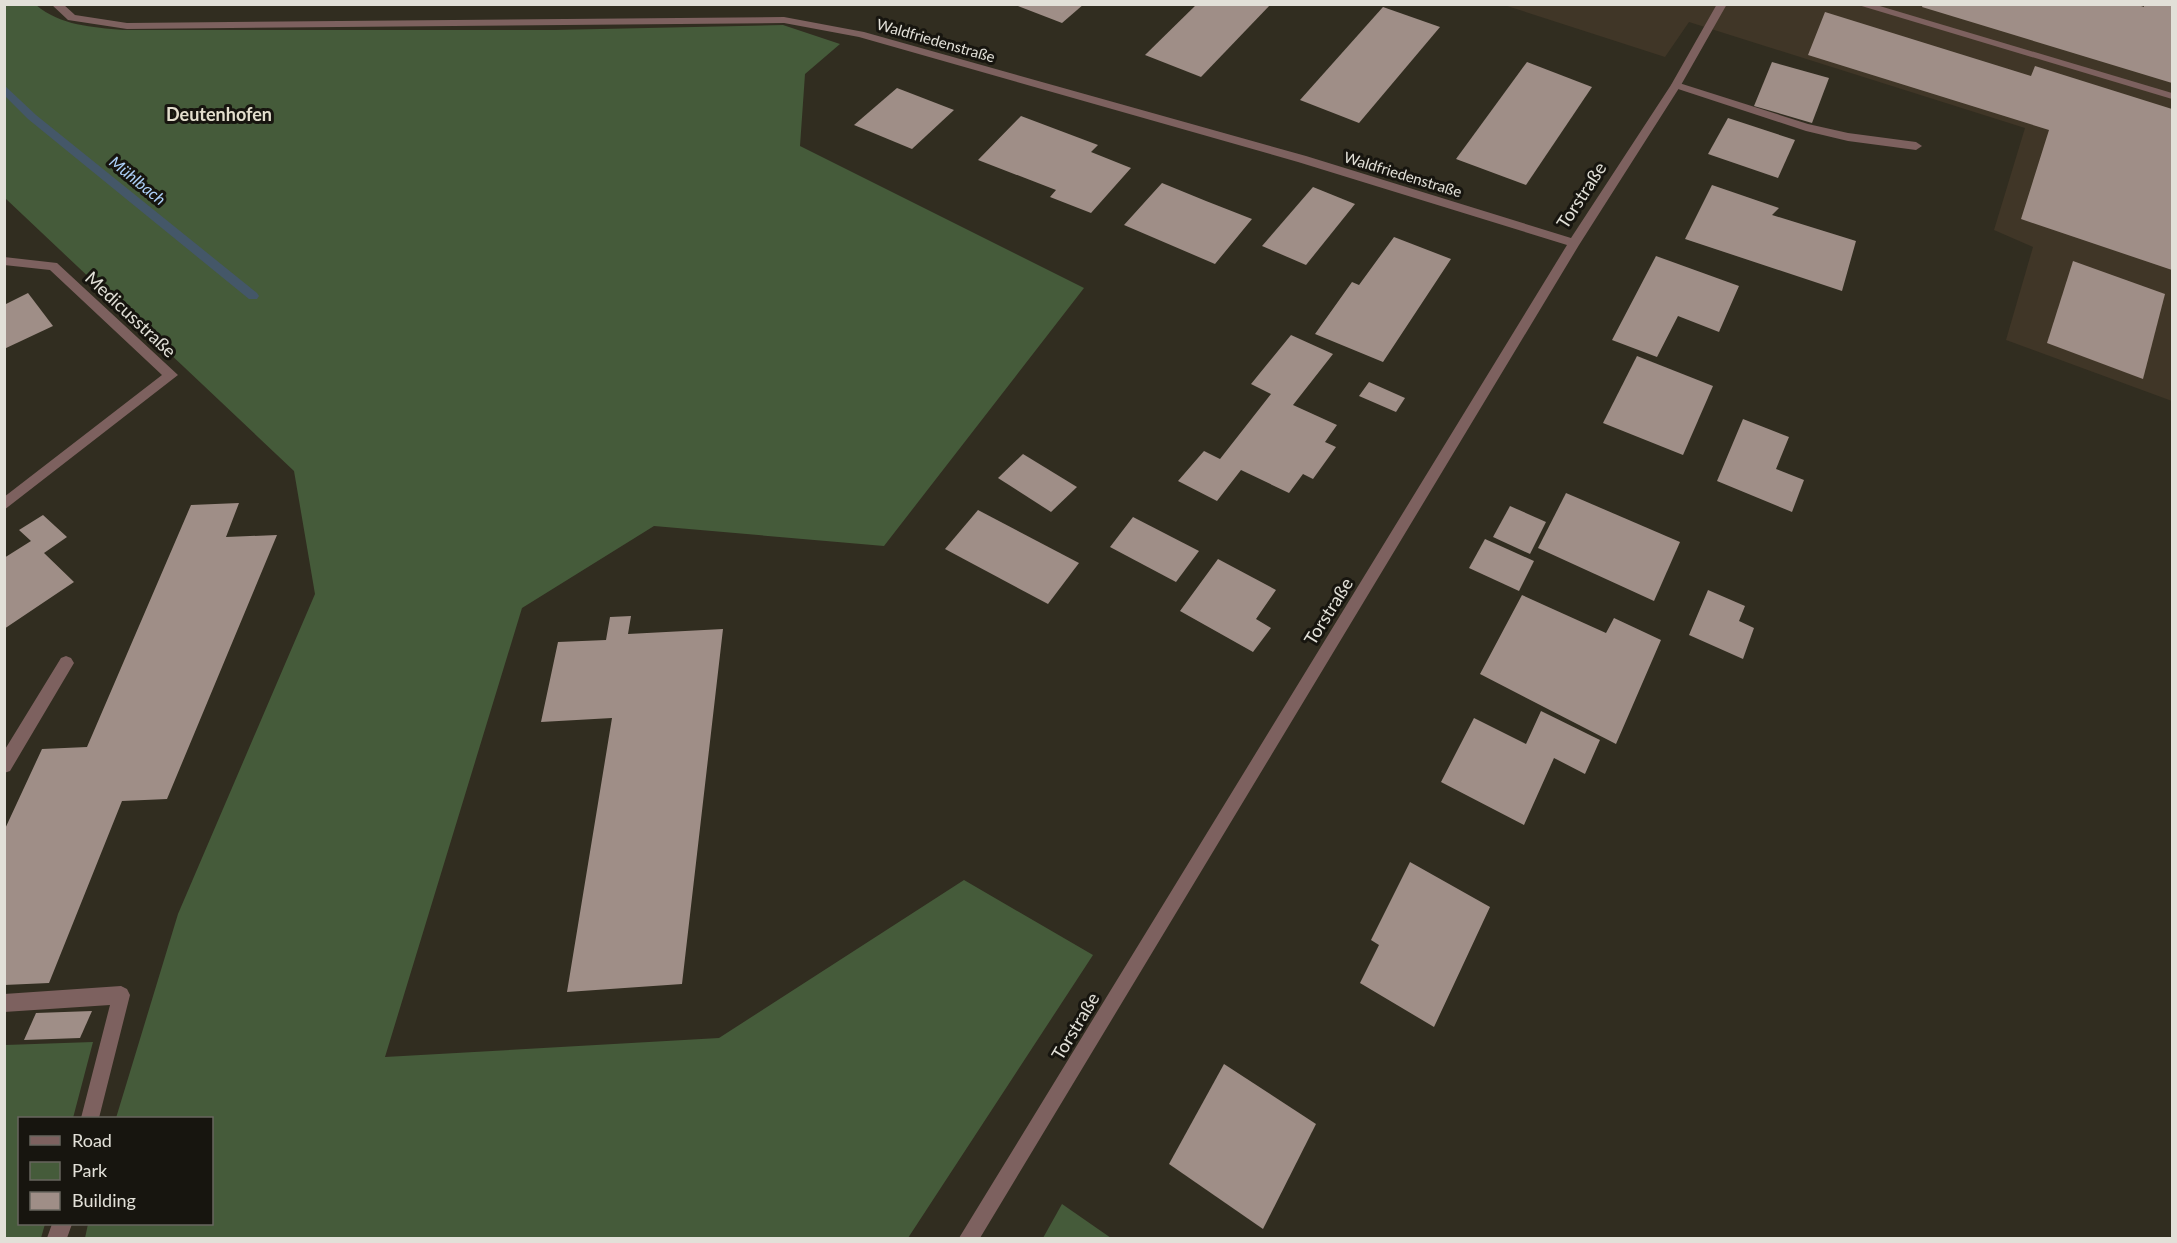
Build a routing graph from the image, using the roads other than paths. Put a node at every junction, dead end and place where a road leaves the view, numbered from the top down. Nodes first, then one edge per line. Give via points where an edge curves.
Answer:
1 (56, 4) edge
2 (1722, 4) edge
3 (1860, 4) edge
4 (1676, 85) junction
5 (2172, 96) edge
6 (1916, 146) dead end
7 (1574, 243) junction
8 (4, 261) edge
9 (4, 505) edge
10 (66, 663) dead end
11 (4, 766) edge
12 (4, 1003) edge
13 (90, 1117) edge
14 (969, 1239) edge

1 - 7 street, Waldfriedenstraße via 72,18 127,26 784,20 860,34 1302,159
2 - 4 street, Torstraße
3 - 5 street
4 - 6 street via 1825,132
4 - 7 street, Torstraße
7 - 14 street, Torstraße
8 - 9 street, Medicusstraße via 53,266 171,375
10 - 11 street
12 - 13 street via 121,995

